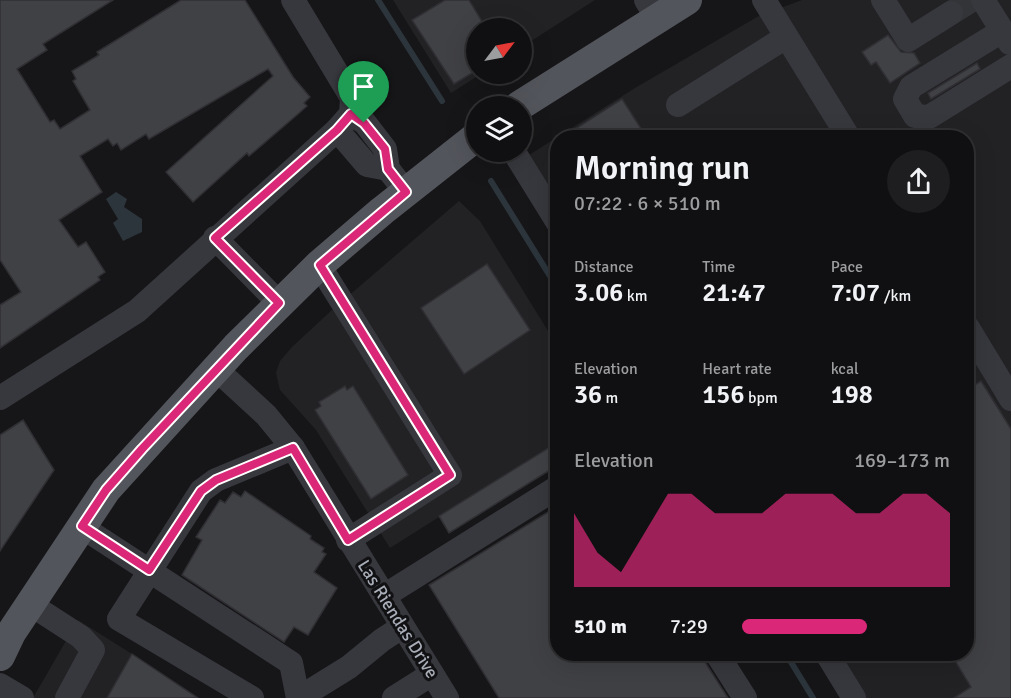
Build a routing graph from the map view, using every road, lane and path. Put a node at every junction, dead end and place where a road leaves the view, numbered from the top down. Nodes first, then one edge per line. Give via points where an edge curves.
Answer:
1 (293, 0) edge
2 (687, 0) edge
3 (764, 0) edge
4 (883, 0) edge
5 (982, 0) edge
6 (652, 10) edge
7 (951, 13) tunnel mouth
8 (786, 37) junction
9 (1007, 38) edge
10 (1011, 66) edge
11 (532, 97) edge
12 (678, 105) dead end
13 (344, 122) junction
14 (844, 130) edge
15 (466, 145) edge
16 (520, 162) edge
17 (406, 192) junction
18 (550, 209) edge
19 (215, 238) junction
20 (320, 265) junction
21 (279, 303) junction
22 (974, 338) edge
23 (217, 370) junction
24 (0, 398) edge
25 (1011, 399) edge
26 (293, 448) junction
27 (550, 492) edge
28 (82, 526) junction
29 (348, 540) junction
30 (149, 570) junction
31 (384, 596) junction
32 (30, 604) junction
33 (402, 627) junction
34 (1, 649) edge
35 (721, 661) edge
36 (830, 661) edge
37 (432, 674) junction
38 (0, 685) edge
39 (22, 698) edge
40 (67, 698) edge
41 (252, 698) edge
42 (299, 698) edge
43 (394, 698) edge
44 (447, 698) edge
45 (745, 698) edge
46 (854, 698) edge

1 - 13 street via 352,98
2 - 6 main road
3 - 8 street
4 - 7 street via 908,40
5 - 9 street
6 - 11 main road
8 - 12 street
8 - 14 street
9 - 10 street via 910,87 905,99 915,116 929,117
13 - 17 street via 367,165 388,169
13 - 19 street
15 - 17 main road
16 - 18 street
17 - 20 main road
19 - 21 street
19 - 24 street via 137,311
20 - 21 main road
20 - 29 street via 450,475
21 - 23 main road
22 - 25 street
23 - 26 street, Las Riendas Drive via 266,415
23 - 28 main road via 106,490
26 - 29 street, Las Riendas Drive
26 - 30 street via 216,480 201,491
27 - 31 street
28 - 30 street
28 - 32 main road
29 - 31 street, Las Riendas Drive
30 - 41 street via 119,619
30 - 42 street via 291,663
31 - 33 street, Las Riendas Drive
32 - 34 main road
32 - 40 street via 81,637 93,650
33 - 37 street, Las Riendas Drive
33 - 42 street
35 - 45 street
36 - 46 street
37 - 43 street
37 - 44 street, Las Riendas Drive
38 - 39 street

